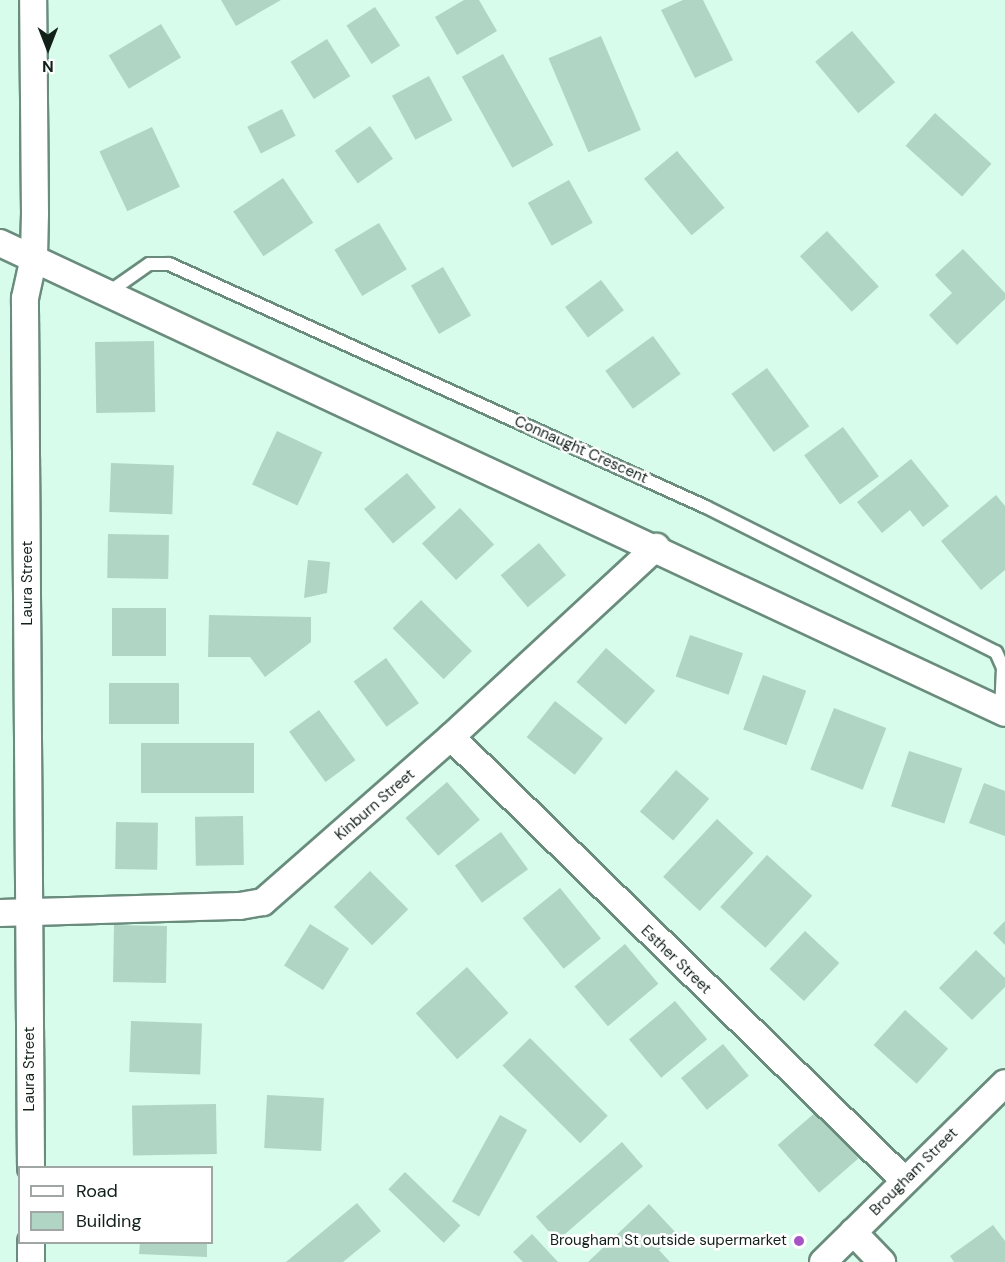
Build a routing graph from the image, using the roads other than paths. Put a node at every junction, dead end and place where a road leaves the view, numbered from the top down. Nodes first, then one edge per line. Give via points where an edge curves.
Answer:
1 (33, 0) edge
2 (0, 243) edge
3 (34, 257) junction
4 (109, 292) junction
5 (656, 547) junction
6 (1003, 712) edge
7 (451, 737) junction
8 (30, 913) junction
9 (0, 914) edge
10 (1005, 1083) edge
11 (31, 1166) edge
12 (904, 1180) junction
13 (853, 1232) junction
14 (31, 1244) edge
15 (31, 1262) edge
16 (823, 1262) edge
17 (882, 1262) edge

1 - 3 street, Laura Street
2 - 3 street, Connaught Crescent
3 - 4 street, Connaught Crescent
3 - 8 street, Laura Street via 26,298
4 - 5 street, Connaught Crescent
4 - 6 lane, Connaught Crescent via 143,266 170,264 706,507 996,652 1005,685
5 - 6 street, Connaught Crescent
5 - 7 street, Kinburn Street
7 - 8 street, Kinburn Street via 263,902
7 - 12 street, Esther Street
8 - 9 street, Kinburn Street
8 - 11 street, Laura Street
10 - 12 street, Brougham Street
12 - 13 street, Brougham Street
13 - 16 street, Brougham Street
13 - 17 street
14 - 15 street

